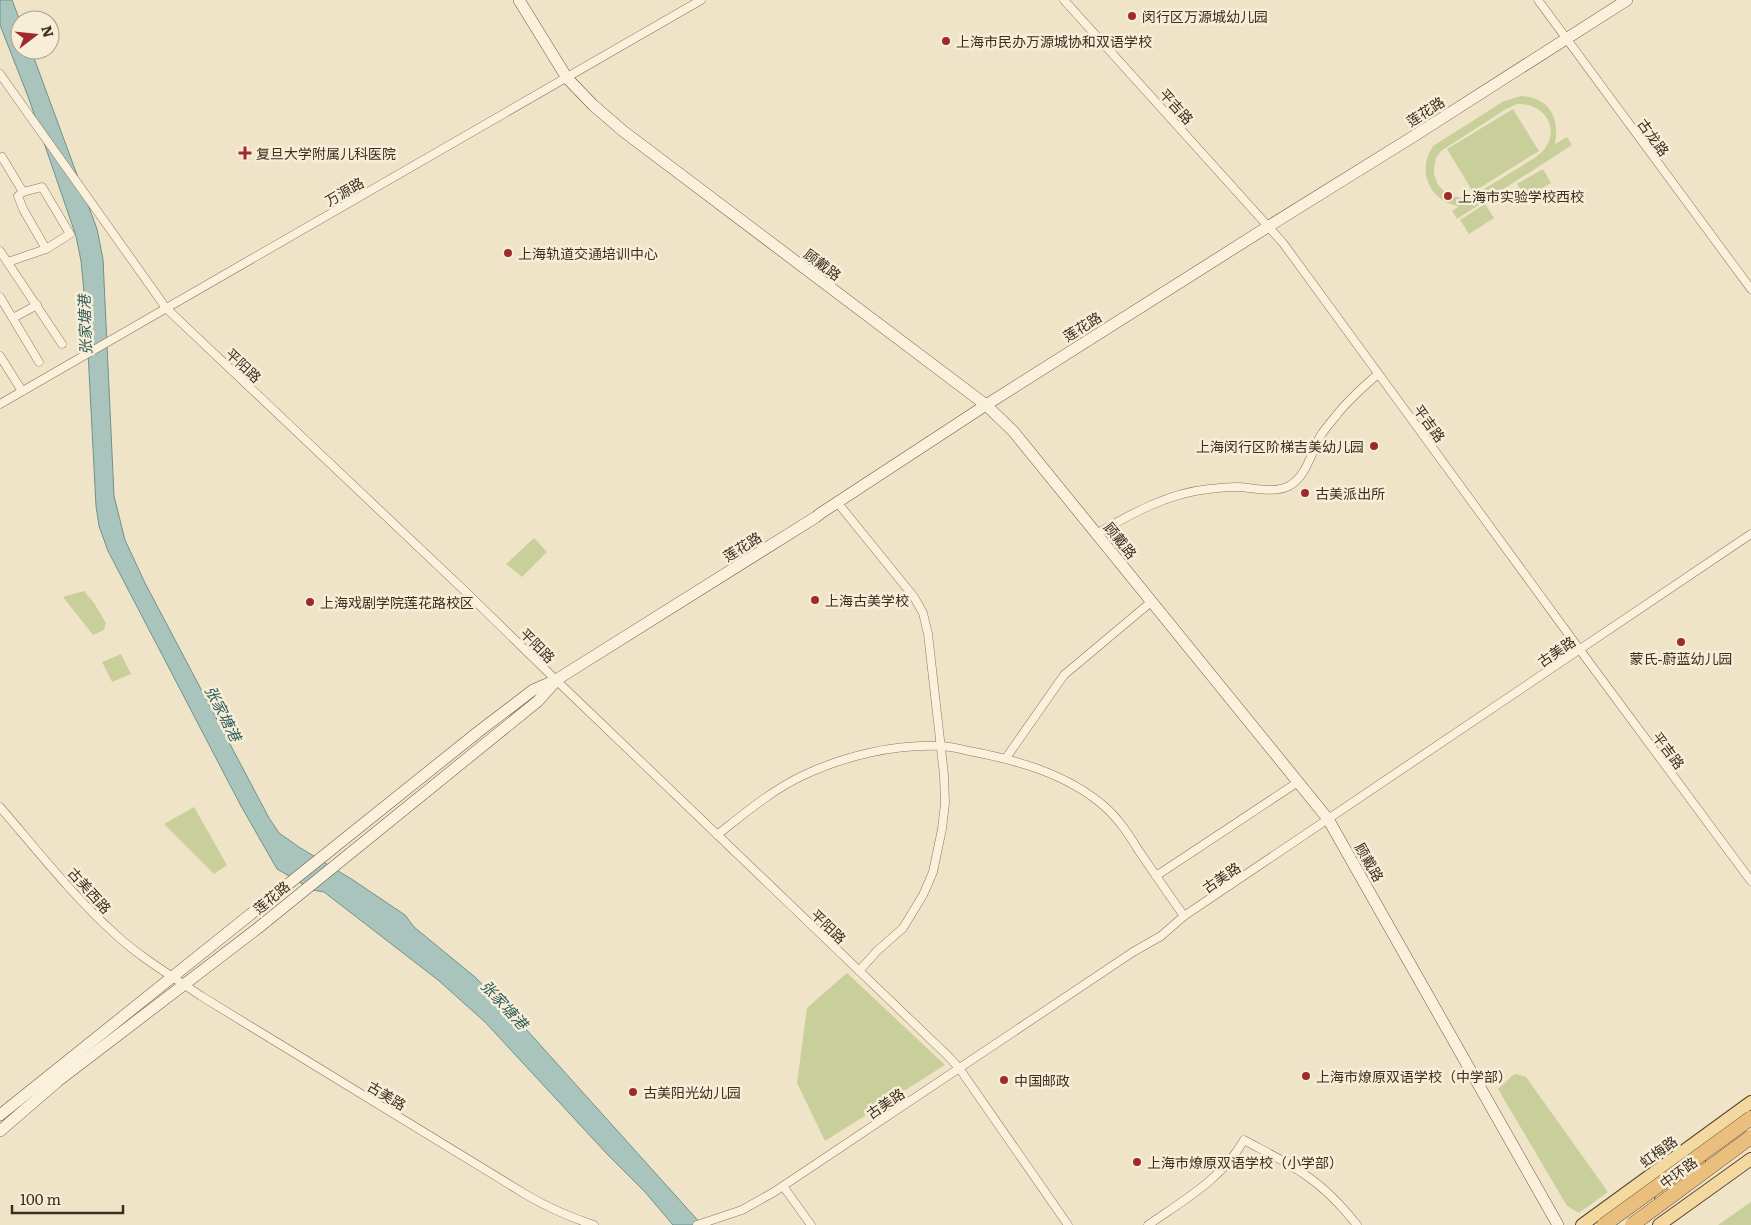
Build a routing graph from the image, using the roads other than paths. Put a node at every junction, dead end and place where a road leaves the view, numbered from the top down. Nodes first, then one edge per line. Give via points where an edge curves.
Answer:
1 (519, 0) edge
2 (701, 0) edge
3 (1064, 0) edge
4 (1538, 0) edge
5 (1627, 0) edge
6 (1566, 38) junction
7 (0, 74) edge
8 (567, 78) junction
9 (0, 158) edge
10 (23, 192) junction
11 (1269, 226) junction
12 (46, 249) junction
13 (0, 251) edge
14 (8, 262) junction
15 (1751, 290) edge
16 (0, 297) edge
17 (36, 304) junction
18 (166, 308) junction
19 (13, 318) junction
20 (62, 344) dead end
21 (0, 356) edge
22 (39, 362) dead end
23 (1378, 374) junction
24 (22, 391) junction
25 (0, 404) edge
26 (986, 405) junction
27 (837, 502) junction
28 (1096, 534) junction
29 (1751, 534) edge
30 (1151, 602) junction
31 (1580, 650) junction
32 (556, 680) junction
33 (941, 746) junction
34 (1006, 758) junction
35 (1298, 782) junction
36 (0, 807) edge
37 (1328, 819) junction
38 (718, 835) junction
39 (1156, 876) junction
40 (1751, 881) edge
41 (1184, 916) junction
42 (859, 971) junction
43 (173, 977) junction
44 (185, 985) junction
45 (959, 1068) junction
46 (1751, 1102) edge
47 (0, 1115) edge
48 (1751, 1118) edge
49 (1725, 1121) junction
50 (0, 1131) edge
51 (1751, 1137) edge
52 (1751, 1159) edge
53 (783, 1186) junction
54 (594, 1225) edge
55 (697, 1225) edge
56 (812, 1225) edge
57 (1068, 1225) edge
58 (1148, 1225) edge
59 (1357, 1225) edge
60 (1558, 1225) edge
61 (1582, 1225) edge
62 (1604, 1225) edge
63 (1632, 1225) edge
64 (1641, 1225) edge
65 (1659, 1225) edge

1 - 8 main road, 顾戴路
2 - 8 street, 万源路
3 - 11 street, 平吉路
4 - 6 street, 古龙路
5 - 6 main road, 莲花路
6 - 11 main road, 莲花路
6 - 15 street, 古龙路
7 - 18 street, 平阳路
8 - 18 street, 万源路
8 - 26 main road, 顾戴路 via 622,131
9 - 10 street
10 - 12 street via 18,196 23,209
10 - 12 street via 42,187 70,234
11 - 23 street, 平吉路
11 - 26 main road, 莲花路
12 - 14 street
13 - 14 street
14 - 17 street
16 - 19 street
17 - 19 street
17 - 20 street
18 - 24 street, 万源路
18 - 32 street, 平阳路
19 - 22 street
21 - 24 street
23 - 28 street via 1335,417 1304,471 1290,485 1271,490 1234,487 1181,494 1140,509
23 - 31 street, 平吉路
24 - 25 street, 万源路
26 - 27 main road, 莲花路
26 - 28 main road, 顾戴路 via 1013,431
27 - 32 main road, 莲花路
27 - 33 street via 923,613
28 - 30 main road, 顾戴路
29 - 31 street, 古美路
30 - 34 street via 1064,675
30 - 35 main road, 顾戴路
31 - 37 street, 古美路
31 - 40 street, 平吉路
32 - 38 street, 平阳路
32 - 43 main road, 莲花路 via 533,690 478,732
32 - 44 main road, 莲花路 via 538,701
33 - 34 street
33 - 38 street via 878,752 822,767 780,788
33 - 42 street via 945,803 933,872 903,928
34 - 39 street via 1063,780 1100,802 1116,818
35 - 37 main road, 顾戴路
35 - 39 street
36 - 43 street, 古美西路 via 96,916 134,950
37 - 41 street, 古美路
37 - 60 main road, 顾戴路
38 - 42 street, 平阳路
39 - 41 street
41 - 45 street, 古美路 via 1161,936
42 - 45 street, 平阳路
43 - 44 street, 古美路
43 - 47 main road, 莲花路
44 - 50 main road, 莲花路 via 58,1082
44 - 54 street, 古美路 via 525,1194 562,1214
45 - 53 street, 古美路
45 - 57 street, 平阳路
46 - 49 main road, 虹梅路
48 - 62 highway, 中环路, bridge
49 - 61 main road, 虹梅路
49 - 64 main road via 1697,1164 1640,1217
51 - 63 highway, 中环路, bridge
52 - 65 main road
53 - 55 street, 古美路 via 742,1210
53 - 56 street
58 - 59 street via 1217,1176 1244,1140 1316,1183

